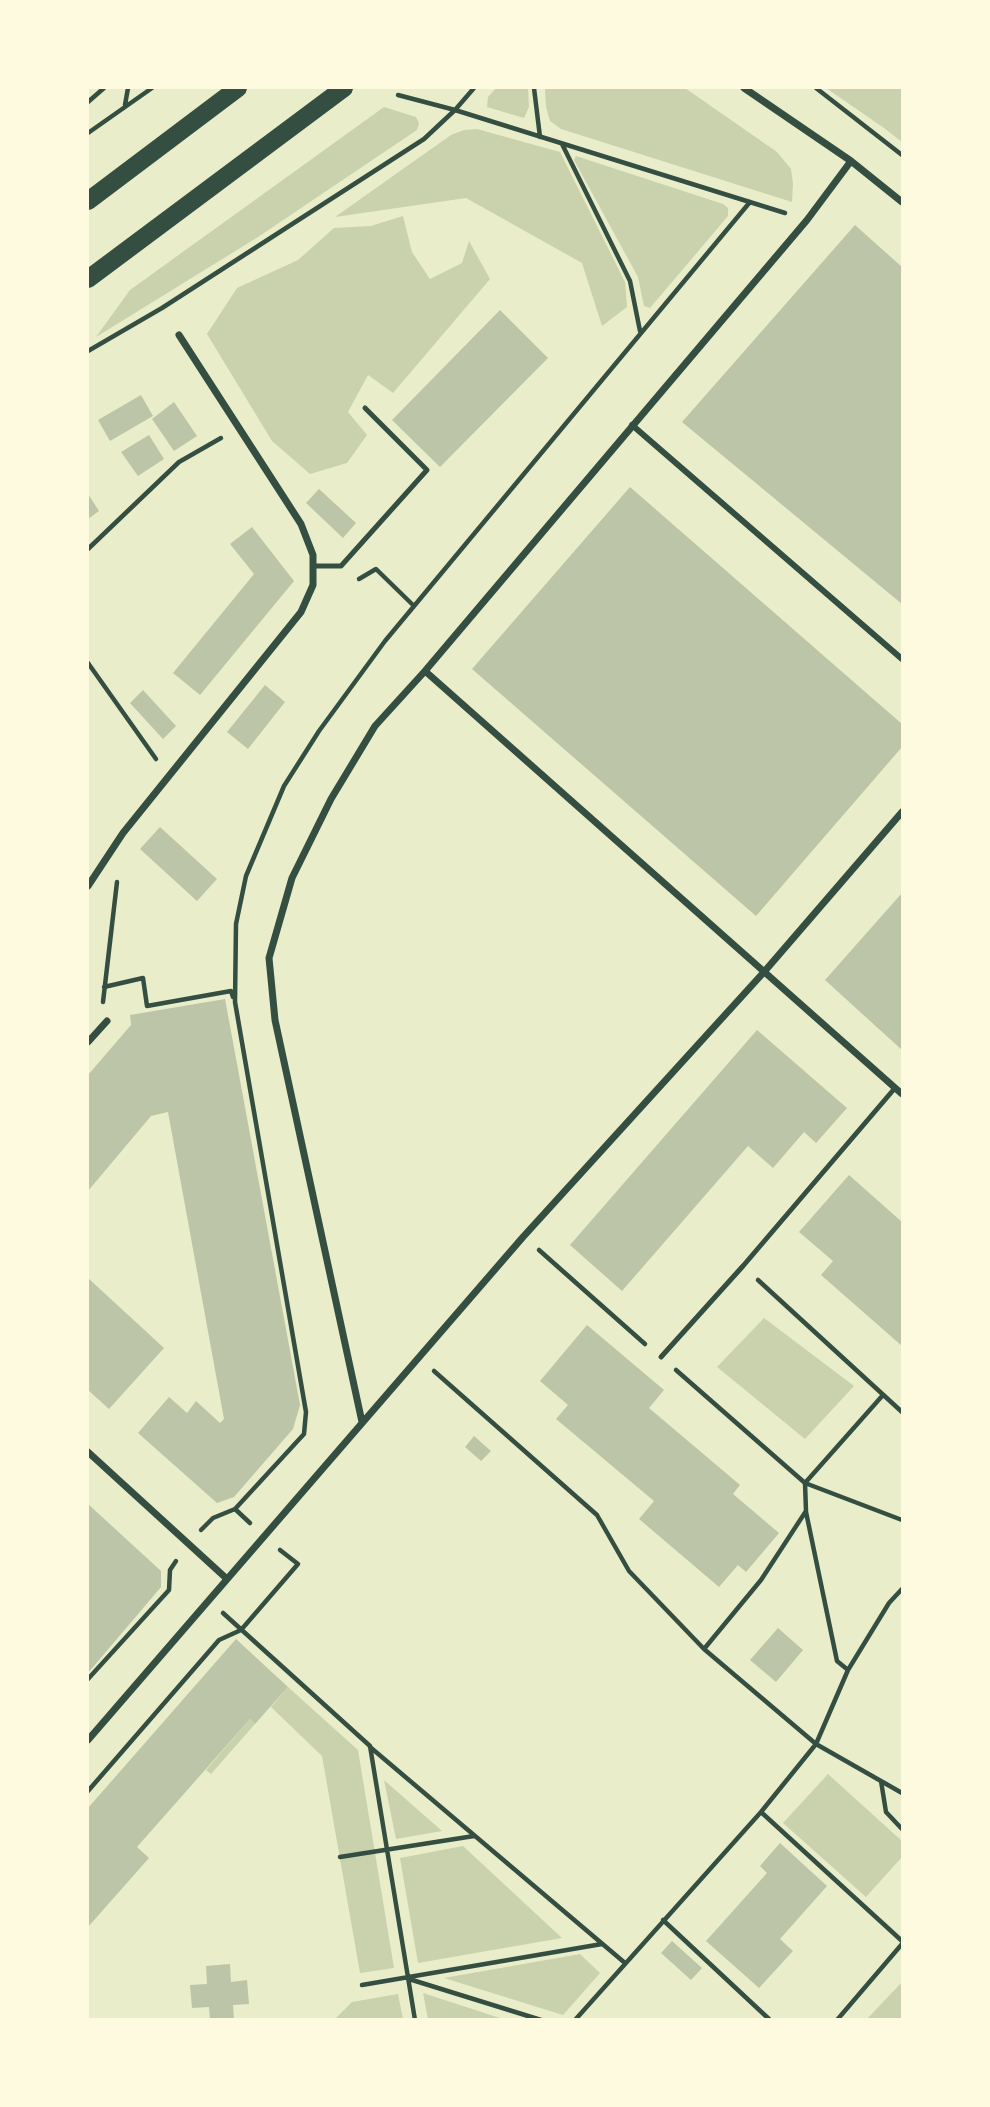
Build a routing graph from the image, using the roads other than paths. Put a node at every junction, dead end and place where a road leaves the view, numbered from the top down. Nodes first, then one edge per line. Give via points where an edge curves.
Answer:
1 (238, 88) edge
2 (344, 88) edge
3 (744, 88) edge
4 (851, 161) junction
5 (88, 201) edge
6 (902, 202) edge
7 (88, 279) edge
8 (179, 335) dead end
9 (365, 408) dead end
10 (632, 425) junction
11 (313, 566) junction
12 (902, 659) edge
13 (425, 671) junction
14 (902, 812) edge
15 (88, 886) edge
16 (764, 972) junction
17 (107, 1021) dead end
18 (88, 1042) edge
19 (895, 1088) junction
20 (902, 1094) edge
21 (661, 1357) road end
22 (362, 1422) junction
23 (88, 1452) edge
24 (227, 1579) junction
25 (88, 1740) edge

1 - 5 main road
2 - 7 main road
3 - 4 street
4 - 6 street
4 - 10 street via 807,220
8 - 11 street via 301,524
9 - 11 lane via 427,470 341,566
10 - 12 street
10 - 13 street
11 - 15 street via 313,585 301,612 123,833
13 - 16 street
13 - 22 street via 375,726 331,799 292,878 270,958 275,1020
14 - 16 street
16 - 19 street
16 - 22 street
17 - 18 street
19 - 20 street
19 - 21 lane
22 - 24 street
23 - 24 street
24 - 25 street

